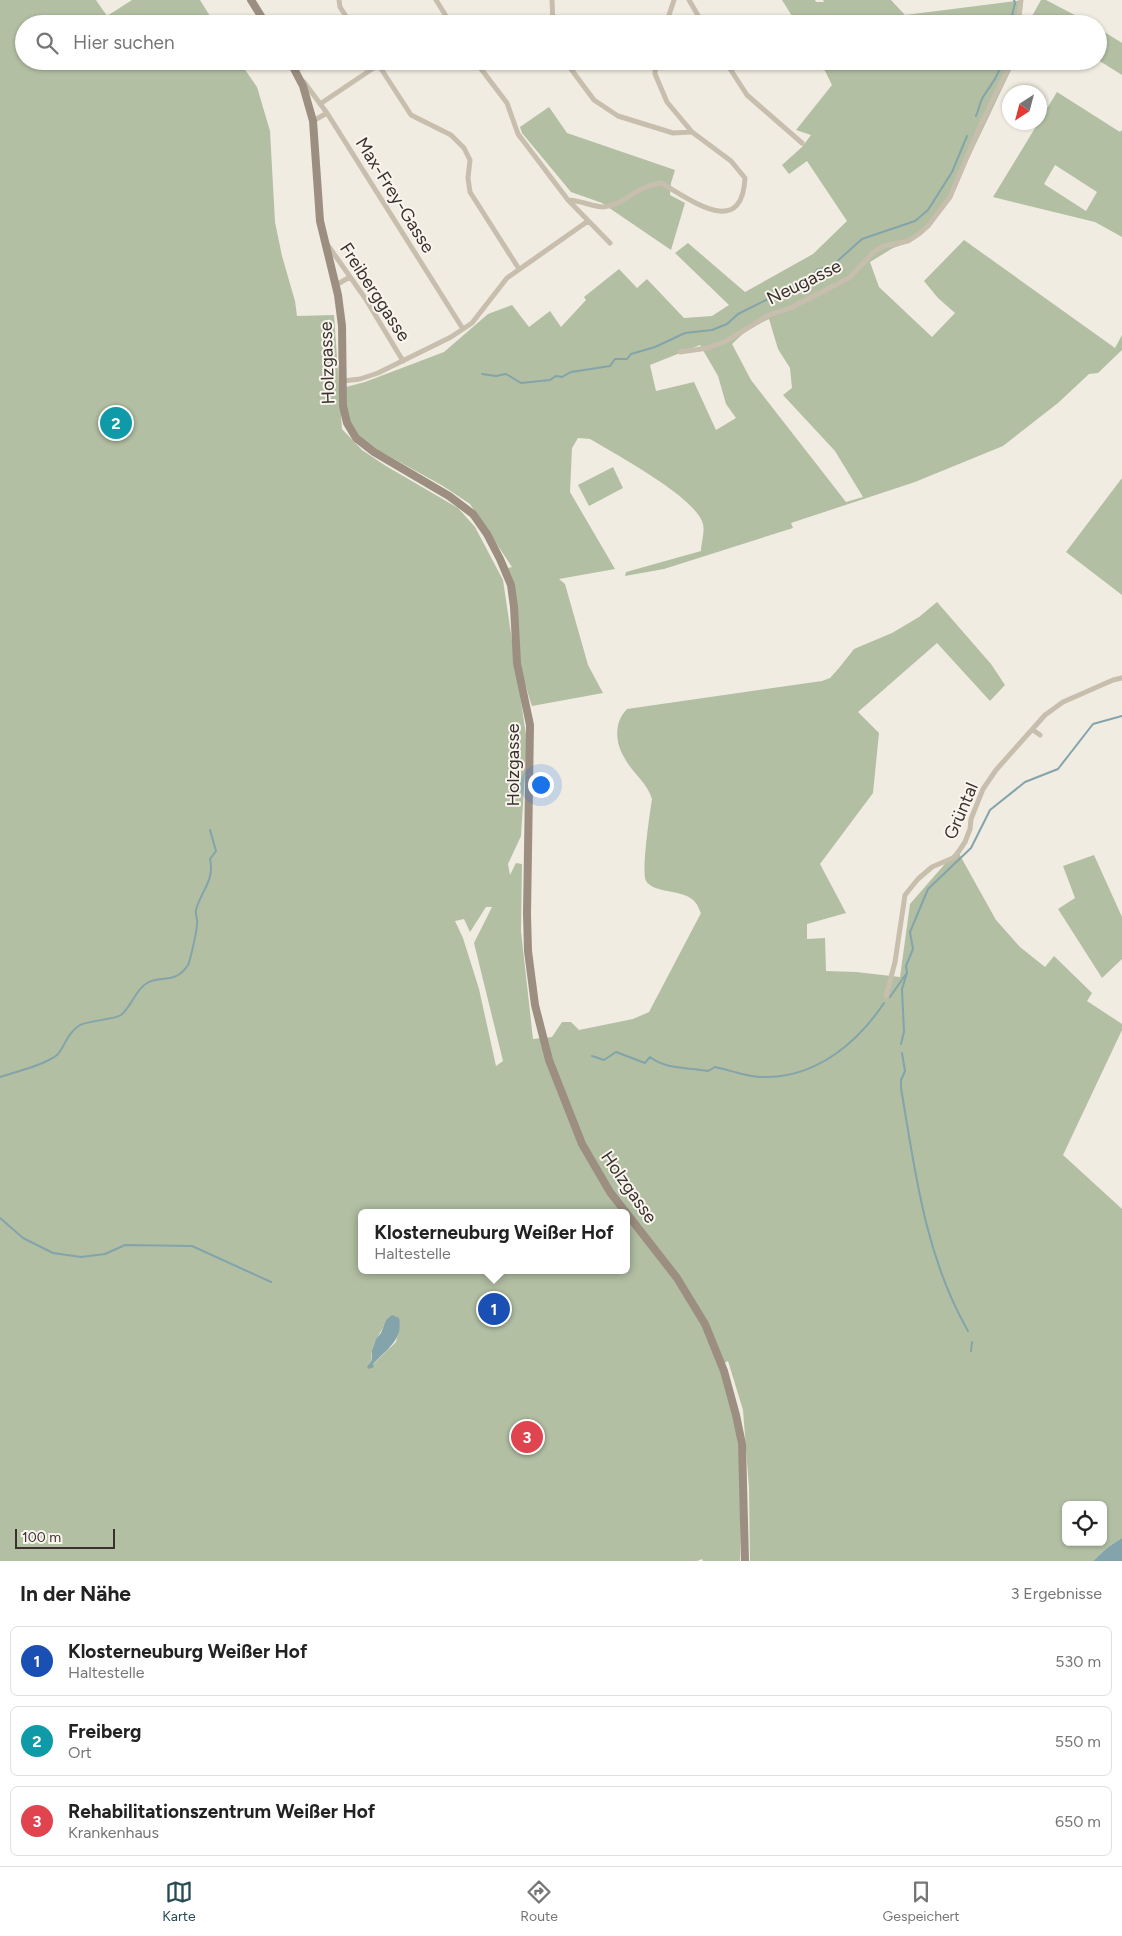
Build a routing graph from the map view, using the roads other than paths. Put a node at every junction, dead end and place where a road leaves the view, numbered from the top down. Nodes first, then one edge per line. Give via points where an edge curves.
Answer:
1 (251, 0) edge
2 (339, 0) edge
3 (436, 0) edge
4 (552, 0) edge
5 (674, 0) edge
6 (689, 0) edge
7 (1021, 0) edge
8 (260, 15) edge
9 (345, 15) edge
10 (445, 15) edge
11 (553, 15) edge
12 (669, 15) edge
13 (698, 15) edge
14 (1019, 15) edge
15 (295, 70) edge
16 (367, 70) edge
17 (382, 70) edge
18 (482, 70) edge
19 (572, 70) edge
20 (655, 70) edge
21 (731, 70) edge
22 (1007, 70) edge
23 (300, 78) junction
24 (320, 104) junction
25 (327, 113) junction
26 (314, 121) junction
27 (692, 132) junction
28 (802, 143) dead end
29 (568, 200) junction
30 (588, 221) junction
31 (324, 239) junction
32 (610, 243) dead end
33 (519, 269) junction
34 (350, 277) junction
35 (336, 285) junction
36 (463, 329) junction
37 (680, 352) dead end
38 (403, 361) junction
39 (343, 381) junction
40 (1122, 678) edge
41 (1033, 730) junction
42 (1040, 735) dead end
43 (886, 996) dead end
44 (623, 1209) edge
45 (630, 1218) edge
46 (745, 1561) edge

1 - 8 street
2 - 9 street
3 - 10 street
4 - 11 street
5 - 12 street
6 - 13 street
7 - 14 street
15 - 23 street, Holzgasse
16 - 24 street
17 - 33 street via 411,115 451,135 464,148 470,160 470,192
18 - 29 street via 507,103 518,134
19 - 27 street via 594,100 618,116 673,133
20 - 27 street via 667,102
21 - 28 street via 746,95
22 - 37 street, Neugasse via 950,197 919,234 884,246 849,278 790,308 769,314 728,340 708,348
23 - 24 street, Max-Frey-Gasse
23 - 26 street, Holzgasse
24 - 25 street, Max-Frey-Gasse
25 - 26 street
25 - 36 street, Max-Frey-Gasse
26 - 31 street, Holzgasse
27 - 29 street via 731,161 745,178 745,192 733,209 707,210 661,183 639,189 617,203 602,207
29 - 30 street
30 - 32 street
30 - 33 street
31 - 34 street, Freiberggasse
31 - 35 street, Holzgasse
33 - 36 street via 500,285 478,316
34 - 35 street
34 - 38 street, Freiberggasse
35 - 39 street, Holzgasse via 342,326
36 - 38 street
38 - 39 street via 369,376
39 - 44 street, Holzgasse via 345,415 356,438 473,514 507,573 514,606 520,678 530,725 527,914 535,1005 549,1060 582,1144
40 - 41 street, Grüntal via 1063,702 1045,715
41 - 42 street
41 - 43 street, Grüntal via 983,789 965,842 955,857 932,867 905,895 896,962
45 - 46 street, Holzgasse via 677,1278 705,1324 724,1371 742,1444

